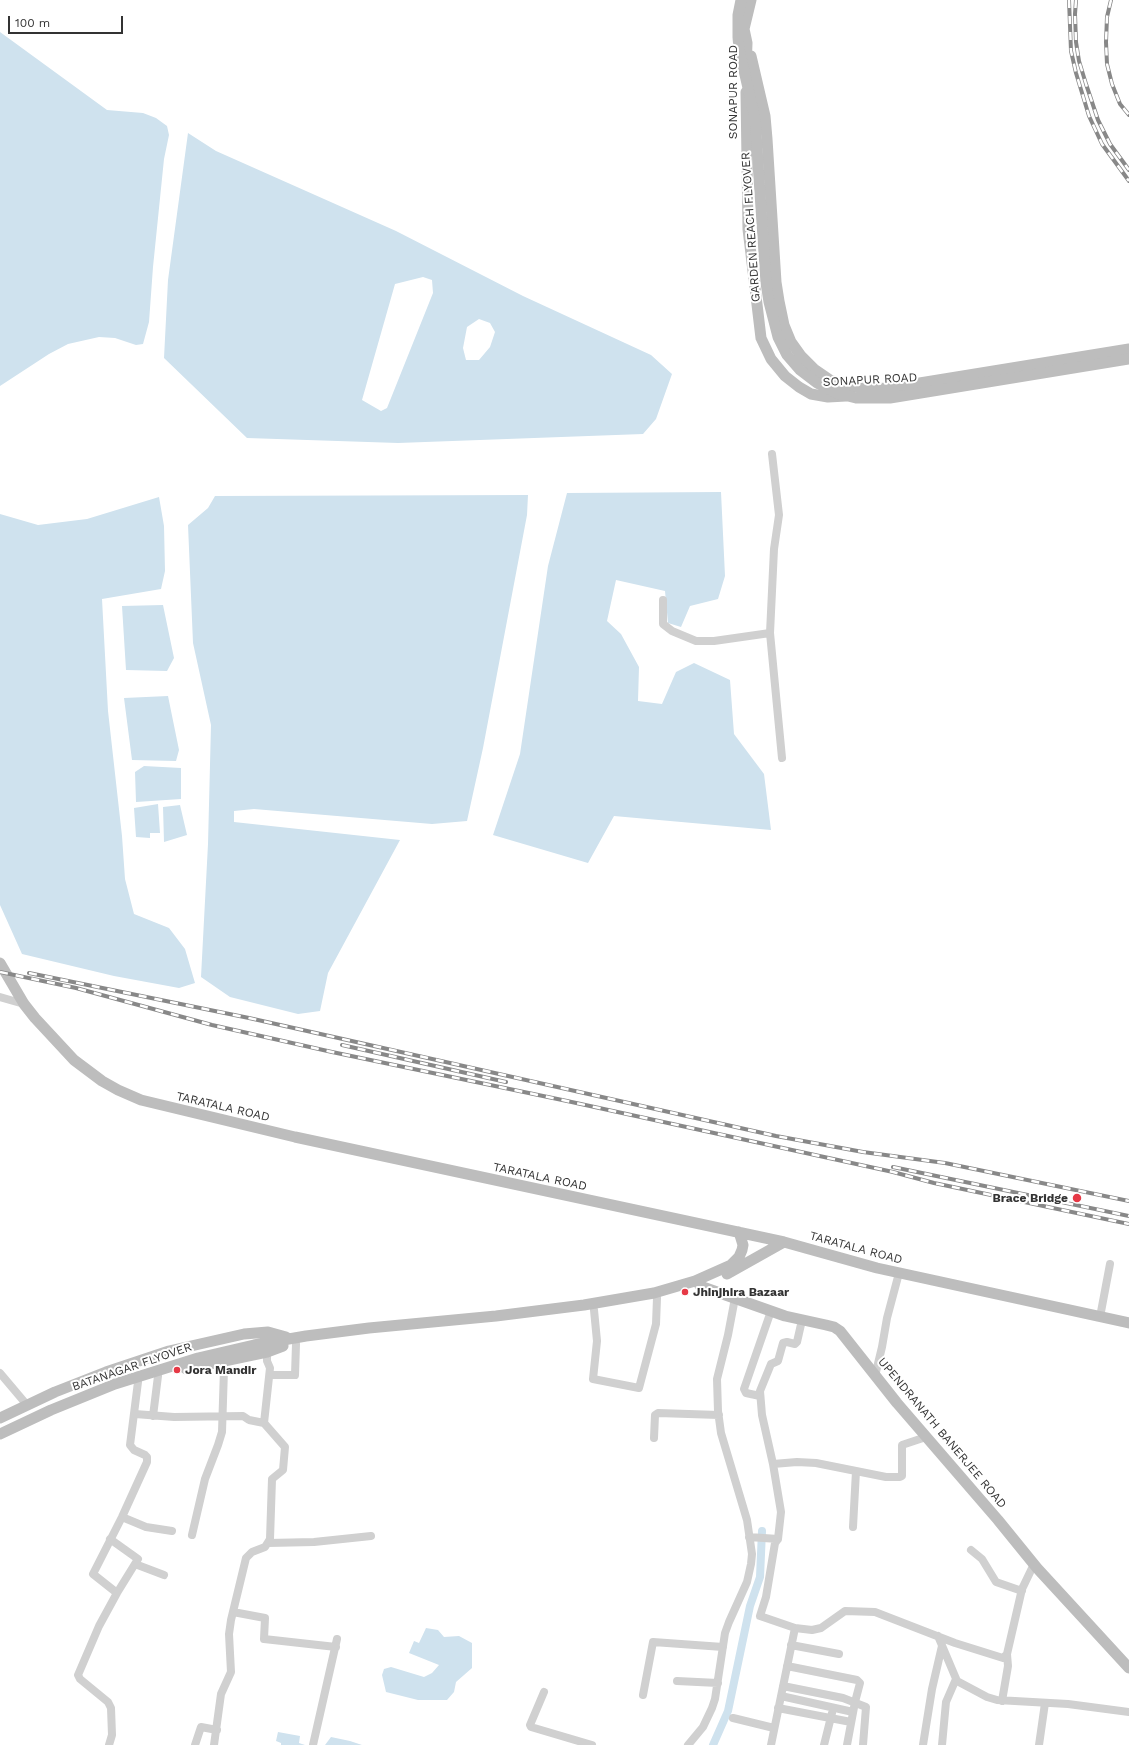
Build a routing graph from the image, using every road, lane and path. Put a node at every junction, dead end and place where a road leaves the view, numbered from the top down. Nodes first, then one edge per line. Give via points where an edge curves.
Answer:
1 (741, 0) edge
2 (751, 0) edge
3 (1129, 349) edge
4 (1129, 357) edge
5 (772, 454) dead end
6 (663, 600) dead end
7 (770, 633) junction
8 (782, 758) dead end
9 (0, 963) edge
10 (0, 997) edge
11 (24, 1004) junction
12 (739, 1232) junction
13 (784, 1242) junction
14 (1110, 1264) dead end
15 (899, 1273) junction
16 (702, 1282) junction
17 (657, 1298) junction
18 (735, 1298) junction
19 (594, 1310) junction
20 (771, 1311) junction
21 (1100, 1317) junction
22 (802, 1320) junction
23 (1129, 1323) edge
24 (290, 1343) junction
25 (267, 1352) junction
26 (220, 1360) junction
27 (0, 1373) edge
28 (270, 1375) junction
29 (158, 1376) junction
30 (875, 1376) junction
31 (138, 1382) junction
32 (760, 1396) junction
33 (27, 1405) junction
34 (135, 1414) junction
35 (719, 1415) junction
36 (154, 1416) junction
37 (222, 1416) junction
38 (0, 1418) edge
39 (264, 1423) junction
40 (0, 1434) edge
41 (926, 1437) junction
42 (654, 1438) dead end
43 (0, 1442) edge
44 (773, 1464) junction
45 (856, 1471) junction
46 (122, 1516) junction
47 (853, 1527) dead end
48 (172, 1531) dead end
49 (192, 1535) dead end
50 (371, 1536) dead end
51 (749, 1536) junction
52 (110, 1539) junction
53 (778, 1539) junction
54 (268, 1543) junction
55 (971, 1550) dead end
56 (135, 1564) junction
57 (1034, 1564) junction
58 (164, 1574) dead end
59 (1022, 1591) junction
60 (117, 1592) junction
61 (233, 1612) junction
62 (794, 1628) junction
63 (938, 1636) junction
64 (791, 1645) junction
65 (942, 1646) junction
66 (723, 1647) junction
67 (839, 1654) dead end
68 (1008, 1654) junction
69 (787, 1666) junction
70 (1129, 1668) edge
71 (956, 1679) junction
72 (677, 1681) dead end
73 (718, 1683) junction
74 (783, 1686) junction
75 (544, 1692) dead end
76 (642, 1695) dead end
77 (781, 1696) junction
78 (1002, 1701) junction
79 (855, 1702) junction
80 (1044, 1703) junction
81 (778, 1708) junction
82 (833, 1708) junction
83 (853, 1712) junction
84 (1129, 1712) edge
85 (733, 1718) dead end
86 (831, 1718) junction
87 (851, 1722) junction
88 (774, 1728) junction
89 (217, 1730) junction
90 (109, 1745) edge
91 (195, 1745) edge
92 (214, 1745) edge
93 (314, 1745) edge
94 (592, 1745) edge
95 (688, 1745) edge
96 (771, 1745) edge
97 (824, 1745) edge
98 (847, 1745) edge
99 (863, 1745) edge
100 (923, 1745) edge
101 (942, 1745) edge
102 (1039, 1745) edge

1 - 4 main road, GARDEN REACH FLYOVER, bridge via 738,37 757,132 768,296 778,337 787,355 800,370 821,386 846,396 890,398
2 - 3 main road, GARDEN REACH FLYOVER via 748,42 767,131 776,282 787,334 807,363 822,375 839,383 858,388 889,388
2 - 4 main road, SONAPUR ROAD via 744,29 747,43 748,229 761,338 771,359 785,376 811,394 828,397 852,396 932,389
5 - 7 street via 779,515 774,549
6 - 7 street via 664,624 672,631 696,641
7 - 8 street
9 - 11 main road, TARATALA ROAD
10 - 11 street
11 - 12 main road, TARATALA ROAD via 74,1060 102,1081 141,1100 295,1137
12 - 13 main road, TARATALA ROAD
12 - 16 main road via 743,1246 741,1254 731,1265
13 - 15 main road, TARATALA ROAD
13 - 16 main road via 735,1270
14 - 21 street
15 - 21 main road, TARATALA ROAD
15 - 30 street
16 - 17 main road
16 - 18 main road, UPENDRANATH BANERJEE ROAD via 707,1290
16 - 24 main road via 584,1305 369,1328
17 - 19 main road
17 - 19 street via 656,1324 639,1388 593,1379 597,1341
18 - 20 main road, UPENDRANATH BANERJEE ROAD
18 - 35 street via 717,1379
19 - 24 main road
20 - 22 main road, UPENDRANATH BANERJEE ROAD
20 - 32 street via 744,1389
21 - 23 main road, TARATALA ROAD
22 - 30 main road, UPENDRANATH BANERJEE ROAD via 834,1327
22 - 32 street via 798,1342 783,1343 778,1361 771,1364 767,1373
24 - 25 main road
24 - 28 street via 295,1375
24 - 33 main road via 268,1332 217,1339 169,1351 106,1372
24 - 40 main road, BATANAGAR FLYOVER via 250,1346 198,1358 115,1384
25 - 26 main road
25 - 28 street
26 - 29 main road
26 - 37 street via 224,1369
27 - 33 street
28 - 39 street
29 - 31 main road
29 - 36 street
30 - 41 main road, UPENDRANATH BANERJEE ROAD
31 - 34 street
31 - 43 main road via 84,1402
32 - 44 street
33 - 38 main road
34 - 36 street
34 - 46 street via 130,1445 147,1459
35 - 42 street via 658,1413 655,1415
35 - 51 street via 721,1433 744,1506
36 - 37 street
37 - 39 street via 243,1416 248,1420
37 - 49 street via 220,1439 205,1479
39 - 54 street via 286,1451 283,1470 272,1479 272,1524
41 - 45 street via 902,1445 901,1477
41 - 57 main road, UPENDRANATH BANERJEE ROAD
44 - 45 street via 816,1463
44 - 53 street via 781,1507
45 - 47 street
46 - 48 street via 146,1527
46 - 52 street
50 - 54 street via 314,1542
51 - 53 street
51 - 66 street via 752,1554 750,1572 729,1622
52 - 56 street via 138,1558
52 - 60 street via 93,1574
53 - 62 street via 775,1543 766,1597 760,1616
54 - 61 street via 246,1558
55 - 59 street via 982,1559 996,1582
56 - 58 street
56 - 60 street
57 - 59 street
57 - 70 main road, UPENDRANATH BANERJEE ROAD
59 - 68 street
60 - 90 street via 78,1675 108,1702 111,1708
61 - 89 street via 229,1634 231,1672 221,1694
61 - 93 street via 265,1618 264,1639 336,1643
62 - 63 street via 815,1630 822,1628 842,1611 861,1610 884,1614
62 - 64 street
63 - 65 street
63 - 68 street via 1000,1658
64 - 67 street
64 - 69 street
65 - 71 street
65 - 100 street
66 - 73 street
66 - 76 street via 652,1642
68 - 78 street
69 - 74 street
69 - 79 street via 857,1680 860,1683
71 - 78 street via 960,1684 987,1698
71 - 101 street via 946,1702
72 - 73 street
73 - 95 street via 712,1708 703,1727
74 - 77 street
74 - 79 street
75 - 94 street via 531,1727
77 - 81 street
77 - 82 street
78 - 80 street
79 - 83 street
79 - 99 street via 867,1708
80 - 84 street
80 - 102 street
81 - 86 street
81 - 88 street
82 - 83 street
82 - 86 street
83 - 87 street
85 - 88 street
86 - 87 street
86 - 97 street
87 - 98 street
88 - 96 street
89 - 91 street via 201,1727
89 - 92 street

